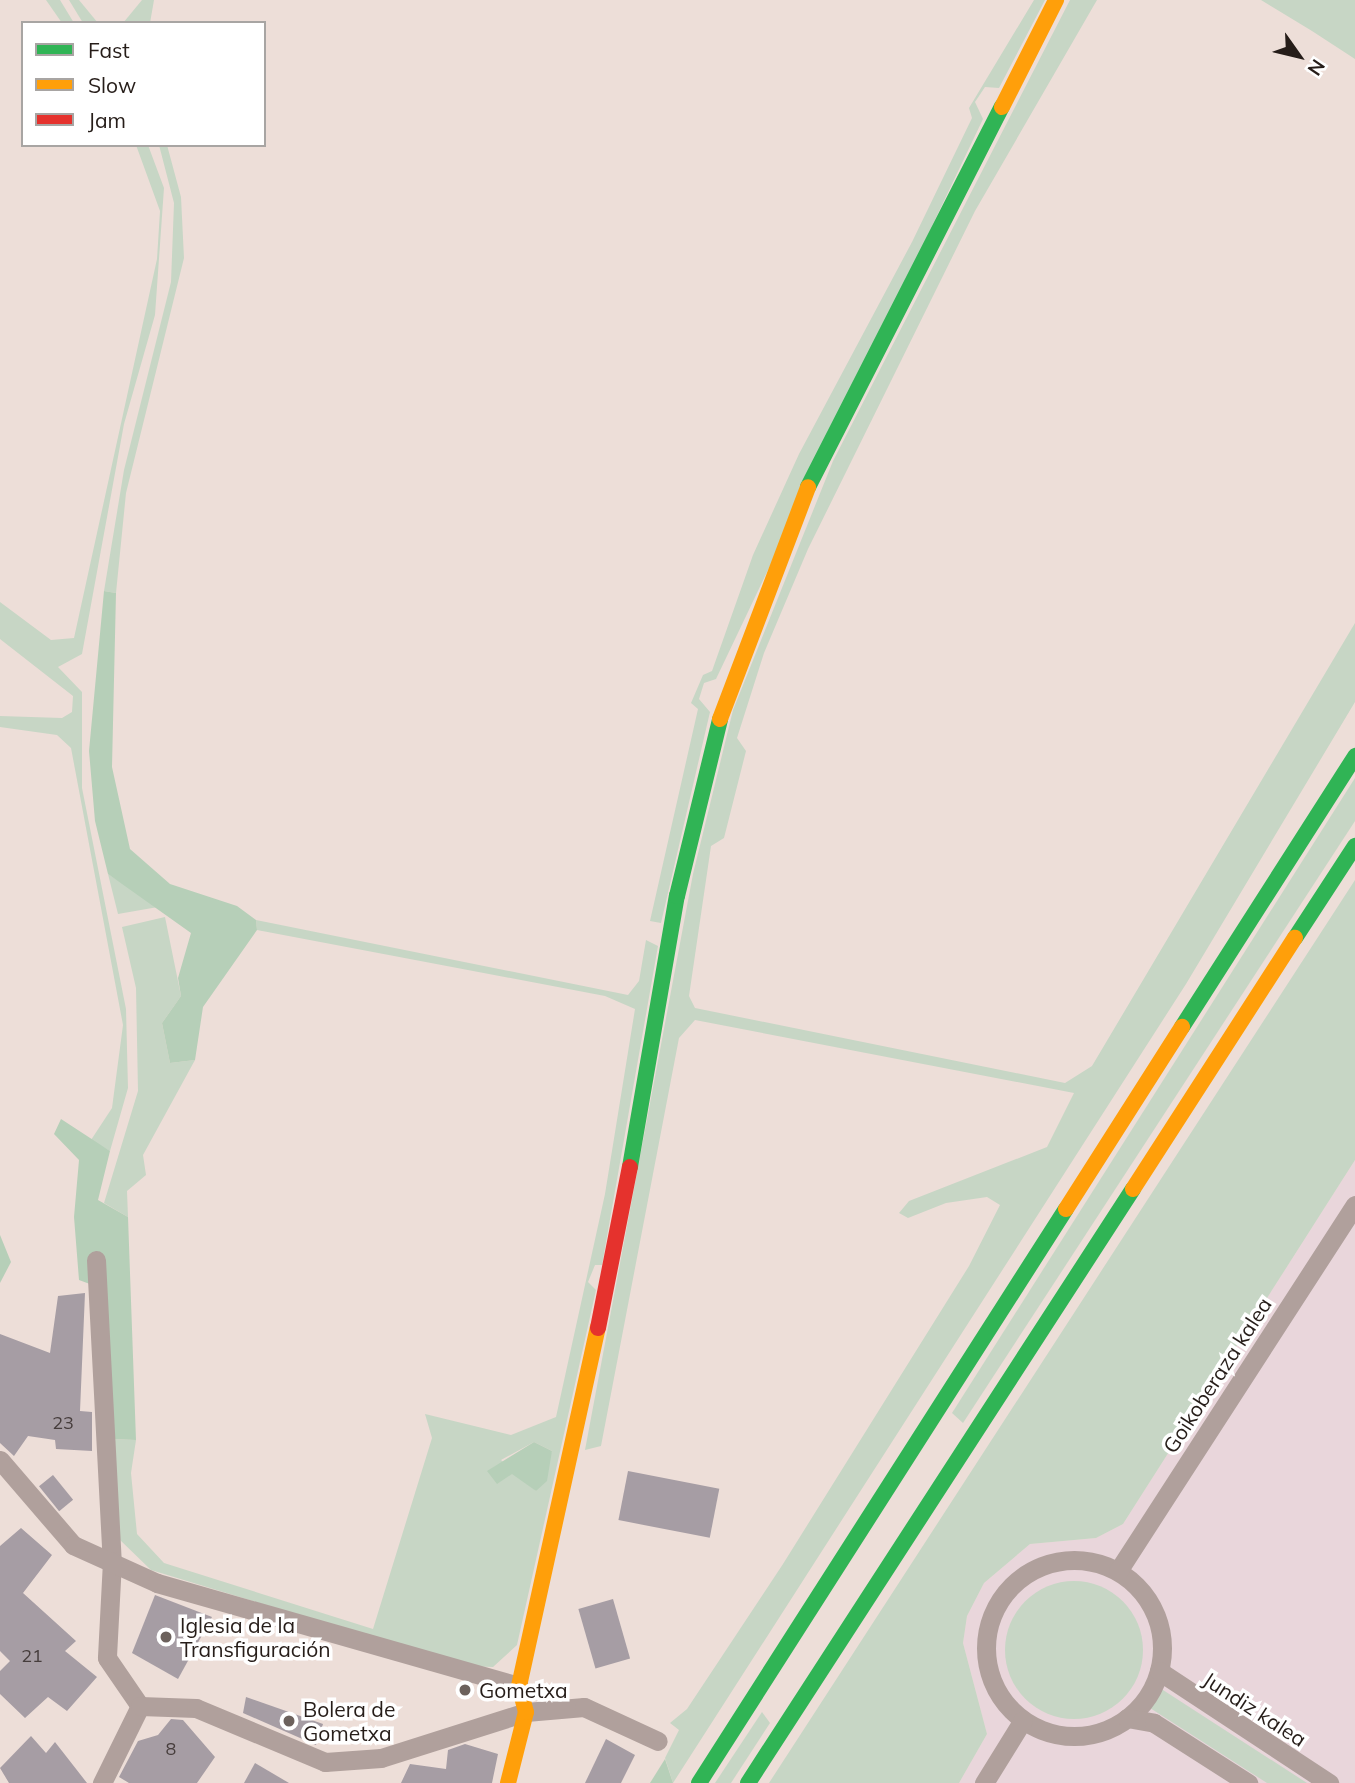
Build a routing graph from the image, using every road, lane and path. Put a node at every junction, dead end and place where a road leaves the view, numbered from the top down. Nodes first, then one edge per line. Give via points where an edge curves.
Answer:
1 (1056, 0) edge
2 (1355, 756) edge
3 (1355, 846) edge
4 (1355, 1205) edge
5 (96, 1260) dead end
6 (0, 1460) edge
7 (113, 1561) junction
8 (1118, 1570) junction
9 (1159, 1671) junction
10 (519, 1686) junction
11 (141, 1706) junction
12 (526, 1712) junction
13 (1127, 1718) junction
14 (1023, 1720) junction
15 (658, 1741) dead end
16 (102, 1783) edge
17 (508, 1783) edge
18 (699, 1783) edge
19 (748, 1783) edge
20 (984, 1783) edge
21 (1248, 1783) edge
22 (1329, 1783) edge

1 - 10 main road via 806,492 728,686 689,837 616,1244
2 - 18 main road
3 - 19 main road
4 - 8 street, Goikoberaza kalea
5 - 7 street
6 - 7 street via 73,1545
7 - 10 street via 157,1583
7 - 11 street via 107,1658
8 - 9 street via 1155,1614
8 - 14 street via 1090,1560 1060,1560 1031,1570 1003,1597 985,1643 989,1673 1002,1700
9 - 13 street
9 - 22 street, Jundiz kalea
10 - 12 main road
11 - 12 street via 195,1708 325,1762 382,1758
11 - 16 street
12 - 15 street via 584,1707
12 - 17 main road
13 - 14 street via 1076,1736
13 - 21 street via 1154,1723
14 - 20 street

